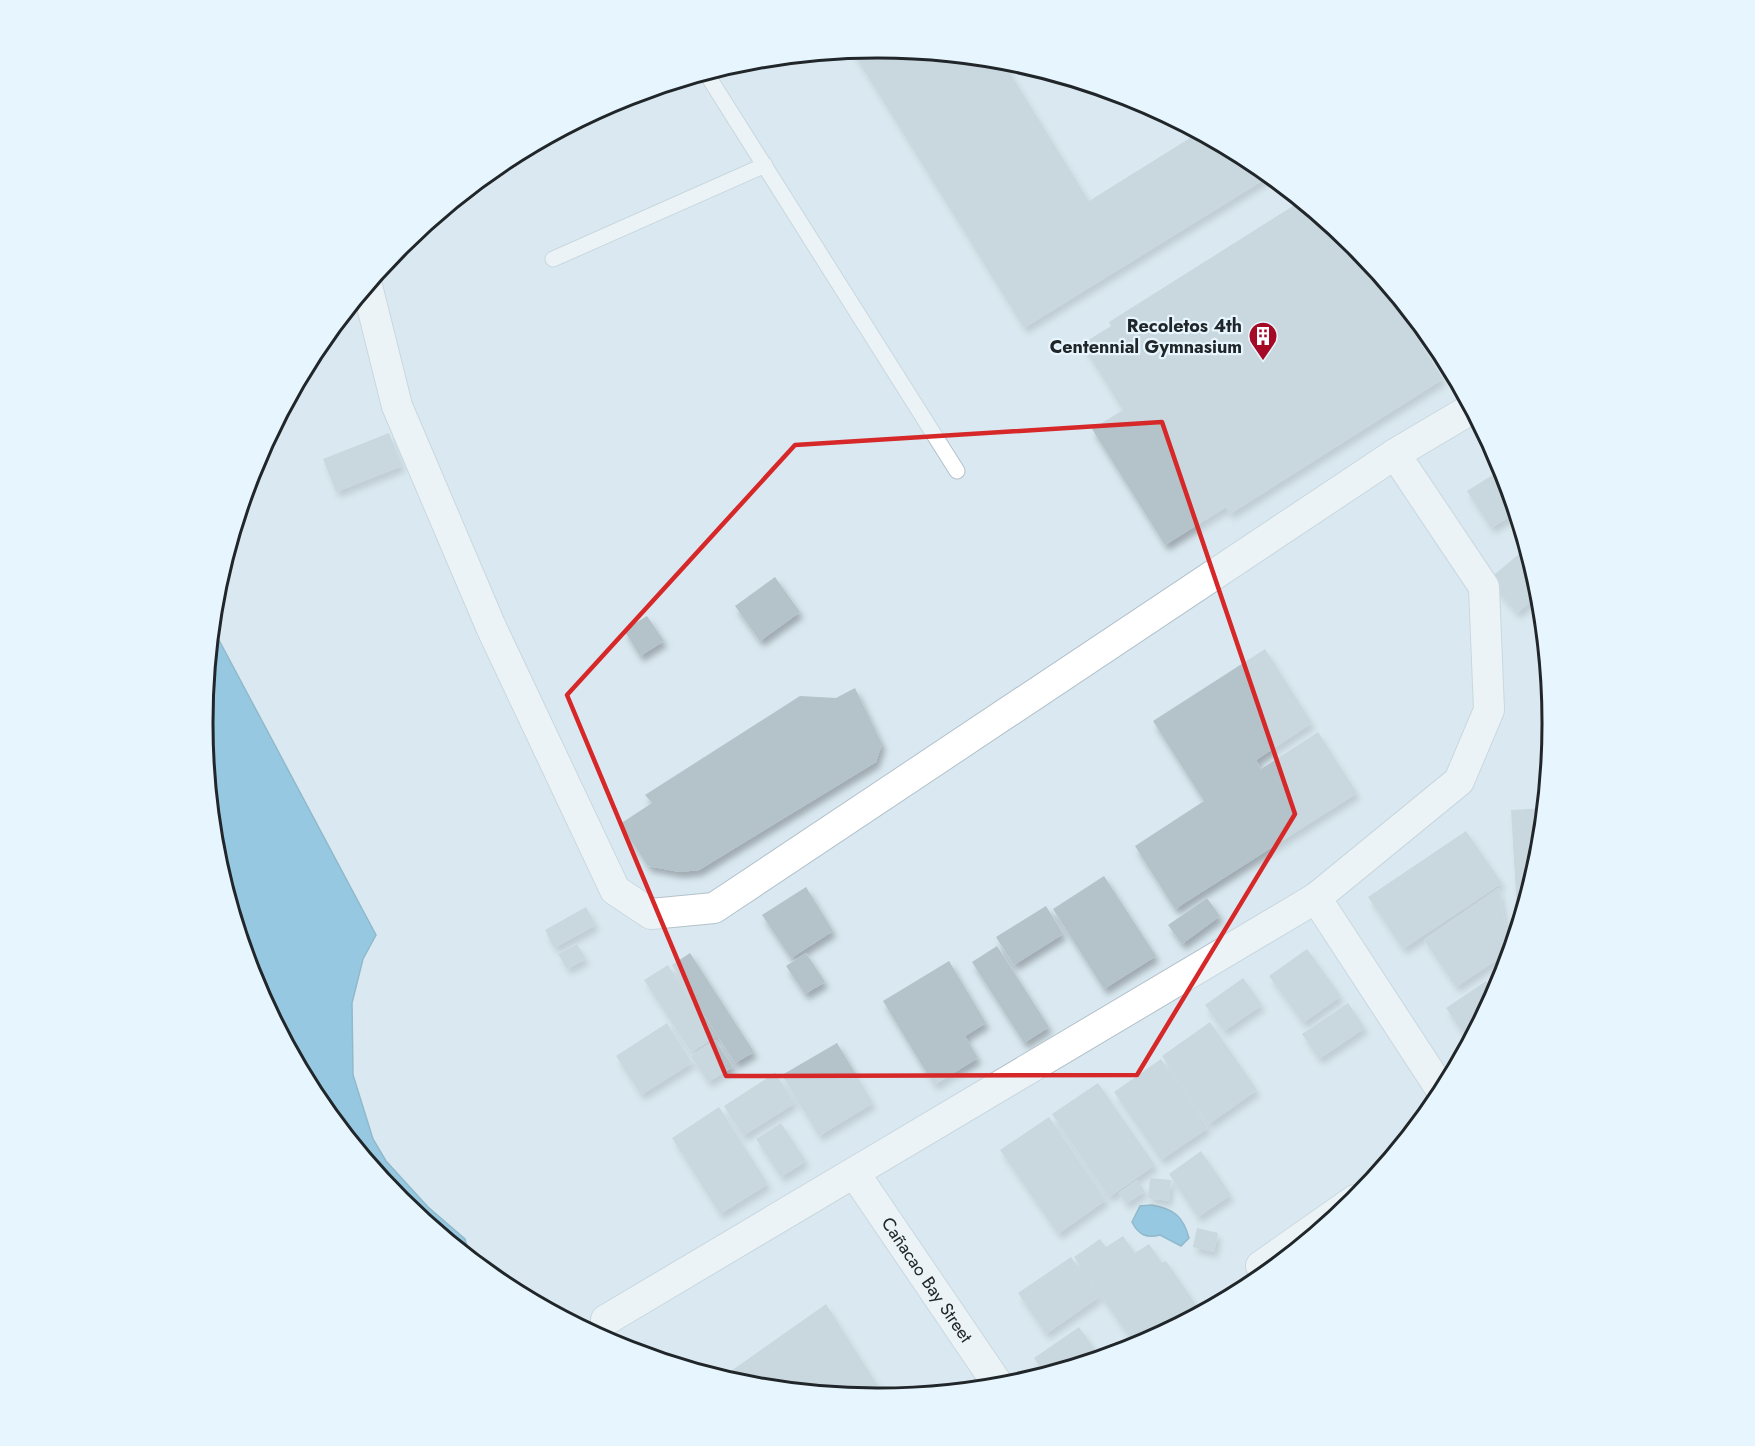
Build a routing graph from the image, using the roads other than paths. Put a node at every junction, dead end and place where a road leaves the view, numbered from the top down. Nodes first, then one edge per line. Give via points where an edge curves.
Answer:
1 (710, 80) edge
2 (765, 165) junction
3 (553, 259) dead end
4 (369, 295) edge
5 (1465, 413) edge
6 (1395, 454) junction
7 (957, 471) dead end
8 (1316, 898) junction
9 (1436, 1082) edge
10 (855, 1174) junction
11 (606, 1320) dead end
12 (993, 1377) edge

1 - 2 lane
2 - 3 lane
2 - 7 lane
4 - 6 street via 397,406 491,627 615,890 651,914 714,908
5 - 6 street
6 - 8 street via 1484,587 1489,710 1459,781
8 - 9 street
8 - 10 street
10 - 11 street
10 - 12 street, Cañacao Bay Street

